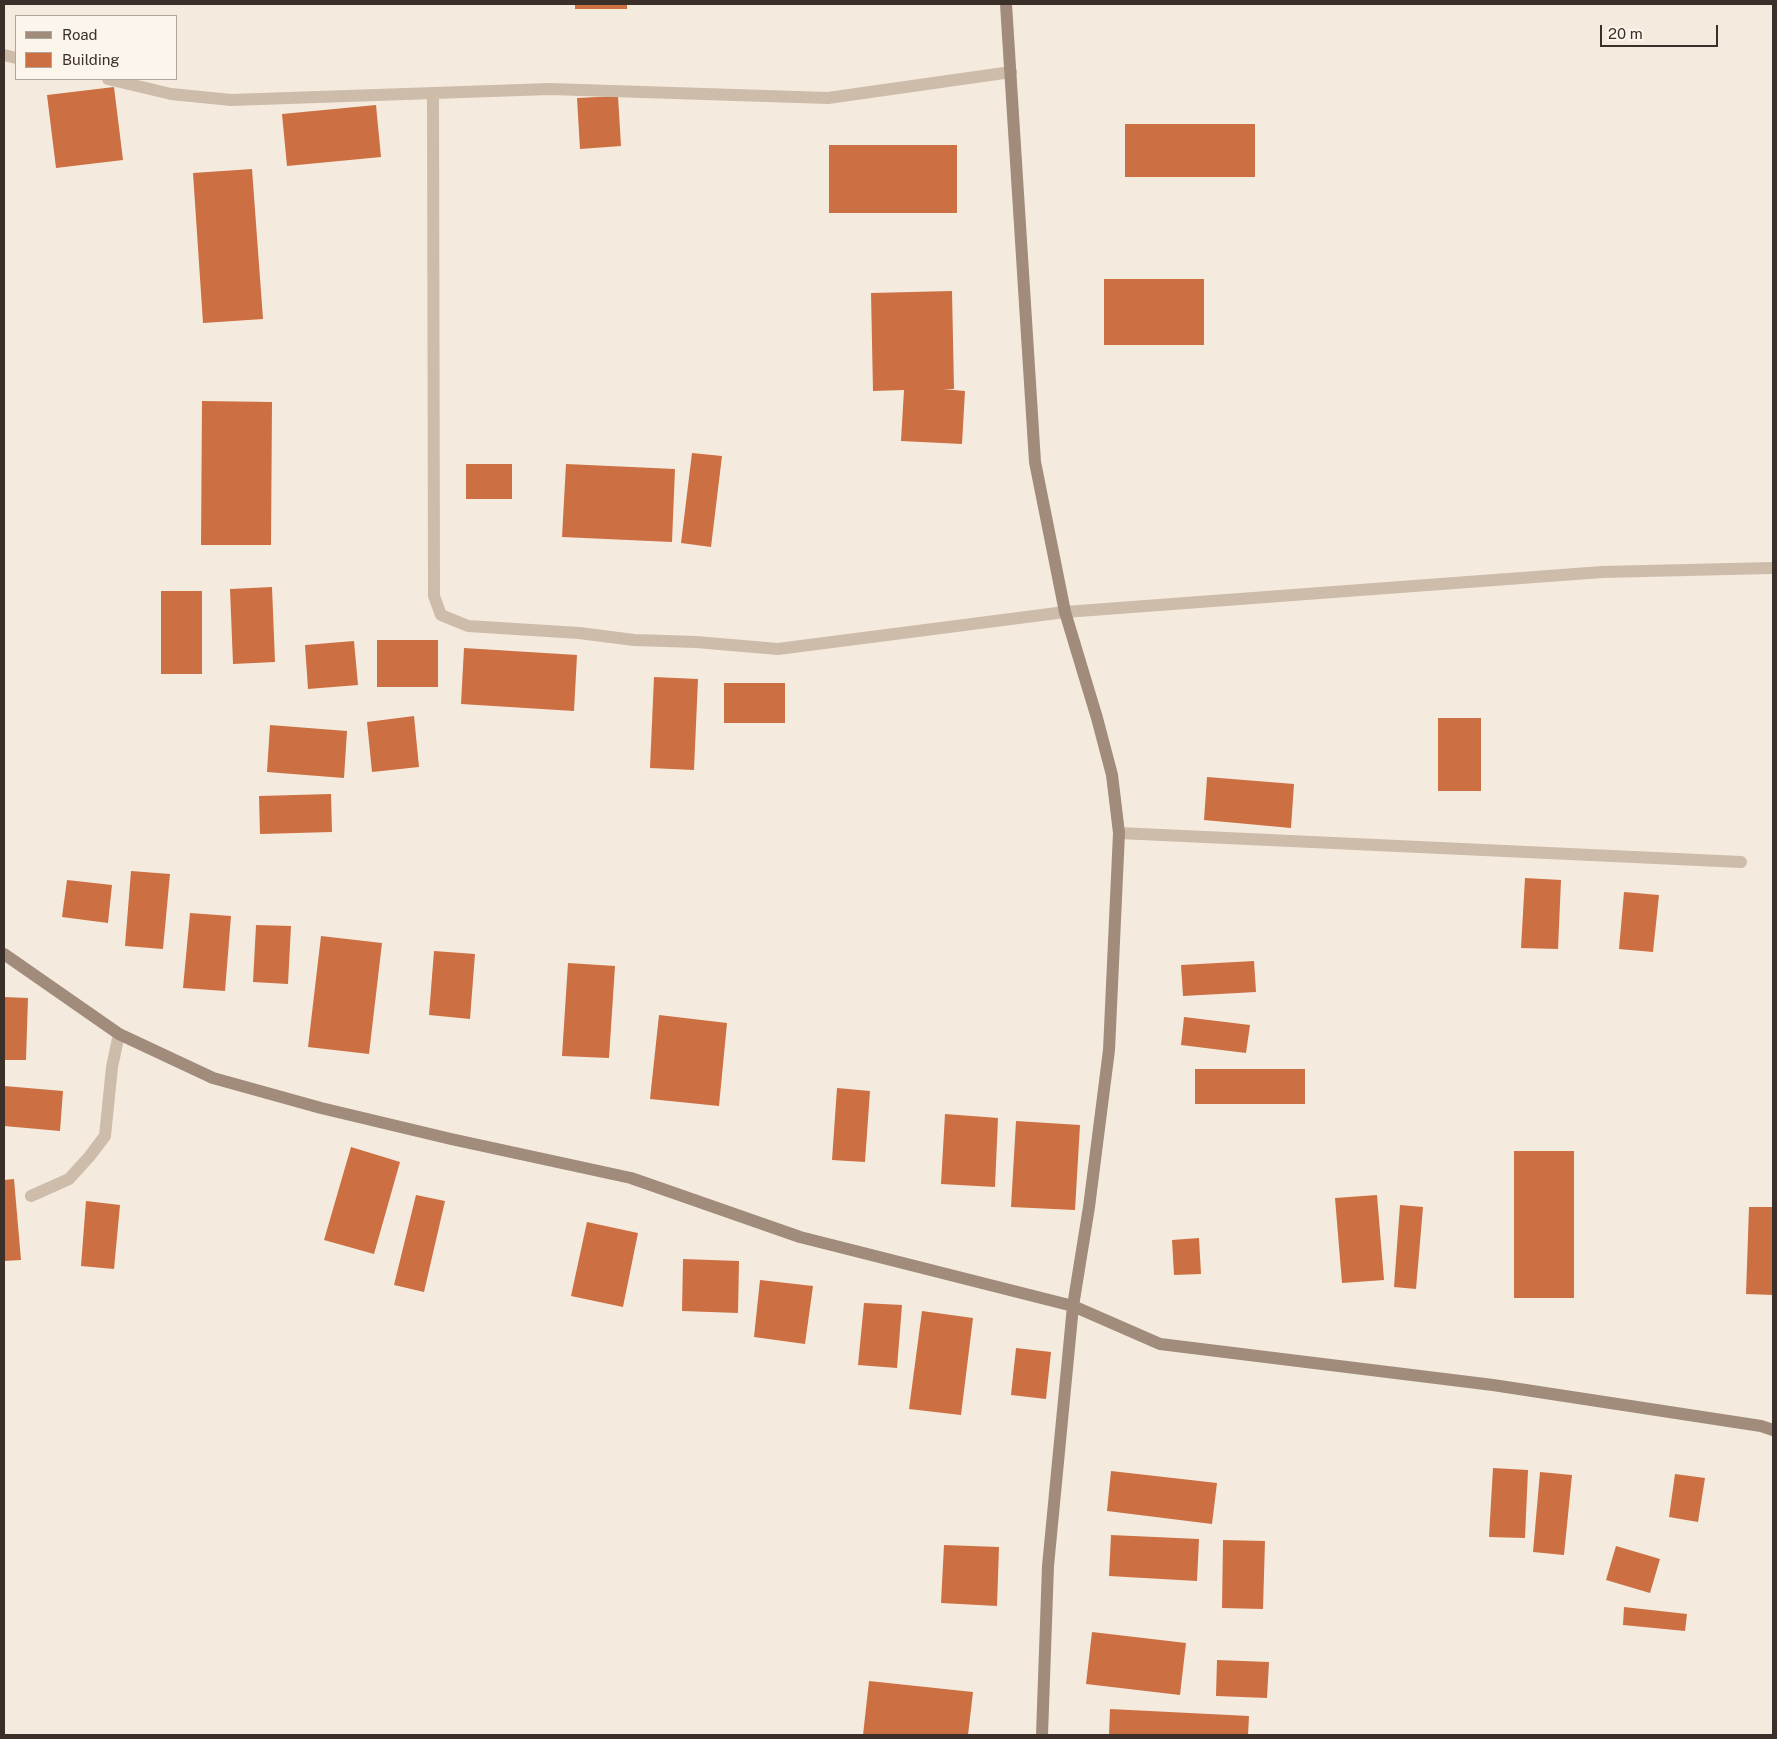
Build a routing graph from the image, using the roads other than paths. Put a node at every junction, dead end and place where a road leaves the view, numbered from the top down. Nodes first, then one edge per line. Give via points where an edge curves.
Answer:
1 (1006, 4) edge
2 (1010, 72) junction
3 (112, 80) edge
4 (433, 93) junction
5 (1773, 568) edge
6 (1065, 612) junction
7 (1119, 834) junction
8 (1741, 862) dead end
9 (4, 954) edge
10 (119, 1034) junction
11 (31, 1196) dead end
12 (1073, 1306) junction
13 (1773, 1430) edge
14 (1042, 1735) edge

1 - 2 street
2 - 4 street via 828,98 550,89
2 - 6 street via 1035,462
3 - 4 street via 171,94 231,100
4 - 6 street via 434,596 441,615 468,626 778,649
5 - 6 street via 1602,572
6 - 7 street via 1112,775
7 - 8 street
7 - 12 street via 1109,1050
9 - 10 street
10 - 11 street via 105,1136 69,1179
10 - 12 street via 213,1078 451,1139 631,1178 800,1237
12 - 13 street via 1160,1344 1492,1385
12 - 14 street via 1048,1566

